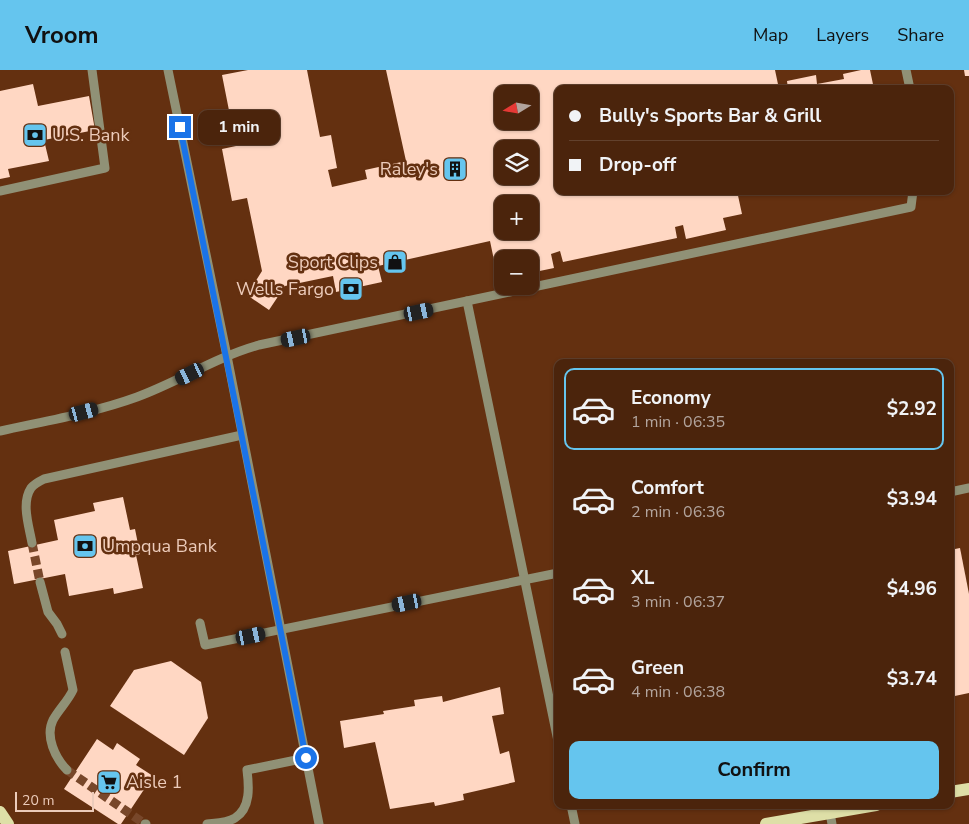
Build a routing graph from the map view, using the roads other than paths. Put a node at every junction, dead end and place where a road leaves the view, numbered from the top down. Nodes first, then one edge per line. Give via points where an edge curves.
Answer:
1 (92, 70) edge
2 (168, 70) edge
3 (906, 70) edge
4 (909, 85) edge
5 (0, 191) edge
6 (912, 195) edge
7 (467, 301) junction
8 (227, 356) junction
9 (0, 431) edge
10 (242, 436) junction
11 (969, 488) edge
12 (954, 491) edge
13 (32, 542) tunnel mouth
14 (554, 573) edge
15 (524, 579) junction
16 (40, 582) tunnel mouth
17 (200, 623) dead end
18 (281, 629) junction
19 (62, 634) dead end
20 (65, 652) dead end
21 (554, 722) edge
22 (306, 758) junction
23 (66, 770) tunnel mouth
24 (969, 789) edge
25 (954, 791) edge
26 (572, 809) edge
27 (862, 809) edge
28 (0, 812) edge
29 (831, 818) edge
30 (8, 824) edge
31 (207, 824) edge
32 (319, 824) edge
33 (574, 824) edge
34 (766, 824) edge

1 - 5 lane via 105,168
2 - 8 lane
3 - 4 lane
6 - 7 lane via 911,207
7 - 8 lane via 259,345
7 - 15 lane
8 - 9 lane via 136,397
8 - 10 lane
10 - 13 lane via 44,479 32,486 26,504
10 - 18 lane
11 - 12 lane
14 - 15 lane
15 - 18 lane
15 - 21 lane
16 - 19 lane via 48,612
17 - 18 lane via 204,645
18 - 22 lane
20 - 23 lane via 73,690 52,721 51,729 52,747
22 - 31 lane via 246,770 249,788 243,809 236,818
22 - 32 lane
24 - 25 main road
26 - 33 lane
27 - 29 main road
28 - 30 main road
29 - 34 main road

